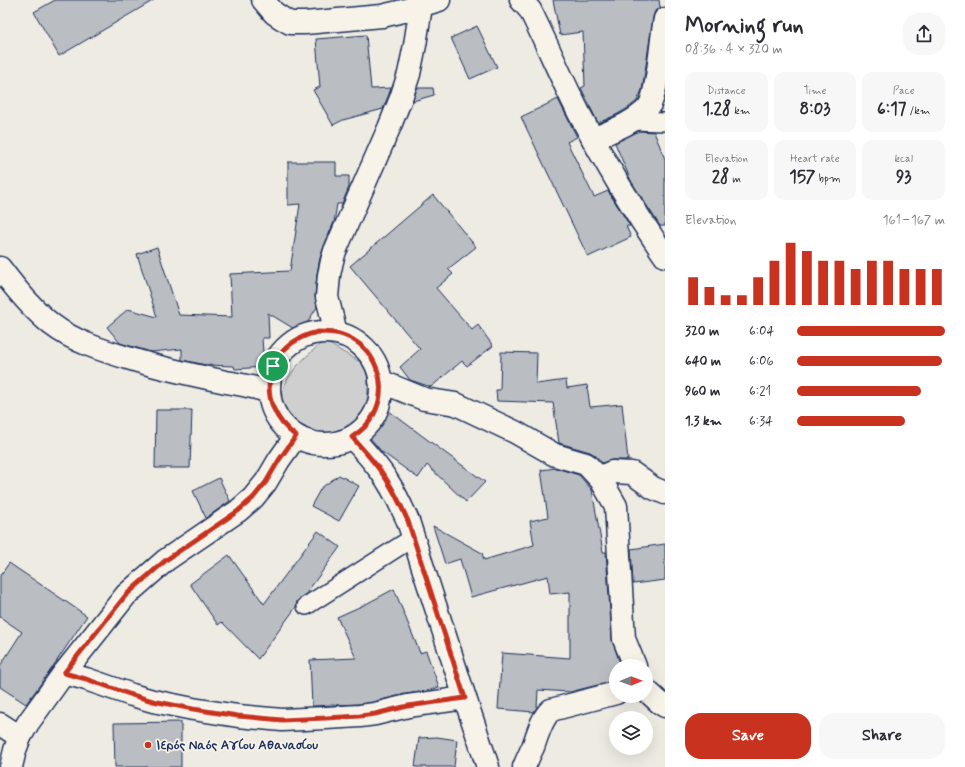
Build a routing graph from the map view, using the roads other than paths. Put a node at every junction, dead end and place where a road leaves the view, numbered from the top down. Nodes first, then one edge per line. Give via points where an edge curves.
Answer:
1 (263, 0) edge
2 (525, 2) edge
3 (430, 3) edge
4 (665, 19) edge
5 (632, 121) junction
6 (665, 122) edge
7 (593, 139) junction
8 (665, 256) edge
9 (0, 268) edge
10 (336, 333) junction
11 (380, 381) junction
12 (269, 391) junction
13 (296, 436) junction
14 (352, 437) junction
15 (601, 480) junction
16 (665, 493) edge
17 (414, 537) junction
18 (306, 606) dead end
19 (632, 659) edge
20 (64, 673) junction
21 (609, 695) edge
22 (653, 696) edge
23 (465, 698) junction
24 (665, 706) edge
25 (0, 724) edge
26 (20, 737) junction
27 (11, 767) edge
28 (488, 767) edge
29 (524, 767) edge

1 - 3 street via 278,17 297,23 382,16
2 - 7 street
3 - 10 street via 401,98 332,261 327,297
4 - 5 street via 654,94 648,108
5 - 6 lane
5 - 7 street
7 - 8 street
9 - 12 street via 29,303 52,324 86,344 155,366
10 - 11 street via 349,338 366,350 374,361
10 - 12 street via 310,334 288,346 273,366
11 - 14 street via 380,396 373,417
11 - 15 street via 424,399 456,404 515,432 555,455 586,464
12 - 13 street via 276,415 283,426
13 - 14 street via 310,442 328,444
13 - 20 street via 253,498 166,560 126,595
14 - 17 street via 388,482
15 - 16 street via 612,472 632,473
15 - 19 street via 616,506 624,639
17 - 18 lane
17 - 23 street
20 - 23 street via 153,701 238,716 282,720 360,716
20 - 26 street
21 - 29 street via 551,710 541,724
22 - 24 street
23 - 28 street
25 - 26 street
26 - 27 street

